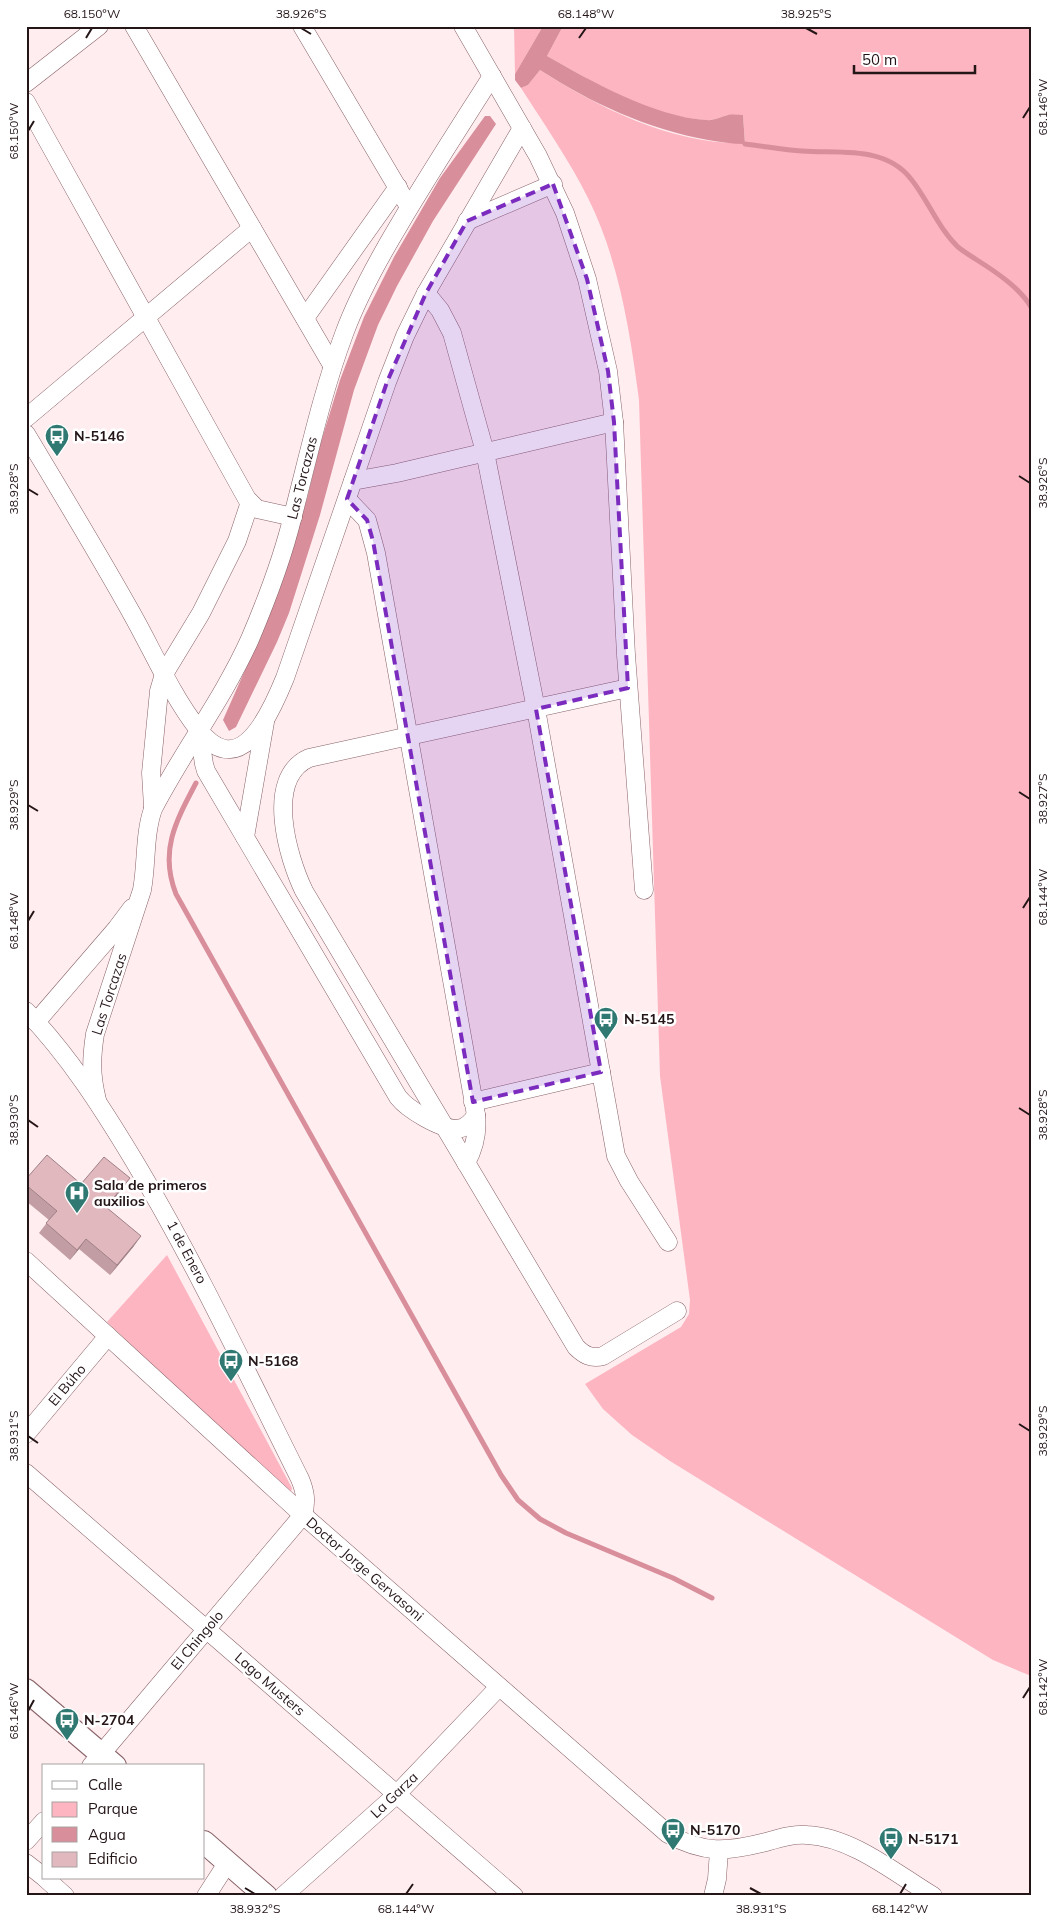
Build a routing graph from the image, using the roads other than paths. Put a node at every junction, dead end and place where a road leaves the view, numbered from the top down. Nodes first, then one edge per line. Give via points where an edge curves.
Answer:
1 (99, 26) edge
2 (134, 26) edge
3 (302, 26) edge
4 (464, 26) edge
5 (492, 76) junction
6 (26, 83) edge
7 (26, 102) edge
8 (522, 128) junction
9 (553, 184) junction
10 (398, 188) junction
11 (410, 207) junction
12 (467, 221) junction
13 (252, 228) junction
14 (426, 293) junction
15 (146, 318) junction
16 (305, 318) junction
17 (332, 365) junction
18 (26, 418) edge
19 (614, 422) junction
20 (26, 434) edge
21 (485, 452) junction
22 (353, 481) junction
23 (346, 499) junction
24 (250, 502) junction
25 (293, 517) junction
26 (164, 674) junction
27 (628, 688) junction
28 (536, 709) junction
29 (266, 717) junction
30 (199, 731) junction
31 (409, 736) junction
32 (153, 809) junction
33 (245, 837) junction
34 (142, 890) junction
35 (644, 890) dead end
36 (29, 1014) edge
37 (601, 1072) junction
38 (97, 1100) junction
39 (475, 1108) junction
40 (444, 1126) junction
41 (466, 1162) junction
42 (668, 1242) dead end
43 (26, 1261) edge
44 (677, 1311) dead end
45 (108, 1336) junction
46 (26, 1434) edge
47 (26, 1473) edge
48 (303, 1515) junction
49 (206, 1629) junction
50 (499, 1687) junction
51 (26, 1690) edge
52 (102, 1762) edge
53 (396, 1795) junction
54 (42, 1823) edge
55 (26, 1841) edge
56 (205, 1843) edge
57 (720, 1851) junction
58 (26, 1862) edge
59 (228, 1862) junction
60 (42, 1876) edge
61 (46, 1880) edge
62 (65, 1896) edge
63 (206, 1896) edge
64 (266, 1896) edge
65 (282, 1896) edge
66 (514, 1896) edge
67 (713, 1896) edge
68 (932, 1896) edge

1 - 6 street
2 - 13 street
3 - 10 street
4 - 5 street
5 - 8 street
5 - 11 street, Las Torcazas
7 - 15 street
8 - 9 street
8 - 12 street
9 - 12 street
9 - 19 street via 587,279 608,371
10 - 11 street
10 - 16 street
11 - 17 street, Las Torcazas via 358,301
12 - 14 street
13 - 15 street
13 - 16 street
14 - 21 street via 452,333
14 - 22 street via 402,345
15 - 18 street
15 - 24 street
16 - 17 street
17 - 25 street, Las Torcazas
19 - 21 street
19 - 27 street
20 - 26 street
21 - 22 street
21 - 28 street
22 - 23 street
23 - 29 street via 285,678
23 - 31 street via 366,520 374,541
24 - 25 street via 257,509
24 - 26 street via 237,541 205,605
25 - 30 street, Las Torcazas via 249,640
26 - 30 street
26 - 32 street via 159,691 151,773
27 - 28 street
27 - 35 street
28 - 31 street
28 - 37 street
29 - 30 street via 251,738 234,749 212,745
29 - 33 street
30 - 32 street, Las Torcazas
30 - 33 street via 206,771
31 - 39 street
31 - 40 street via 301,762 294,768 286,787 284,825 289,854 304,891
32 - 34 street, Las Torcazas via 148,822
33 - 40 street via 398,1097 409,1108
34 - 36 street, Las Torcazas via 117,928
34 - 38 street, Las Torcazas via 95,1034 91,1076
36 - 38 street, 1 de Enero via 67,1057
37 - 39 street
37 - 42 street via 616,1156 628,1181
38 - 48 street, 1 de Enero via 205,1286 303,1487 306,1506
39 - 40 street via 468,1125 463,1128
39 - 41 street via 477,1135
40 - 41 street
41 - 44 street via 581,1352 595,1358 603,1356
43 - 45 street, Doctor Jorge Gervasoni
45 - 46 street, El Búho
45 - 48 street, Doctor Jorge Gervasoni
47 - 49 street, Lago Musters
48 - 49 street, El Chingolo
48 - 50 street, Doctor Jorge Gervasoni
49 - 52 street, El Chingolo
49 - 53 street, Lago Musters
50 - 53 street, La Garza
50 - 57 street, Doctor Jorge Gervasoni via 658,1827 688,1844
51 - 52 main road
53 - 65 street, La Garza
53 - 66 street, Lago Musters
54 - 55 street
56 - 59 main road
57 - 67 street
57 - 68 street via 790,1836 822,1837 854,1848
58 - 60 street
59 - 63 street
59 - 64 main road
61 - 62 street

